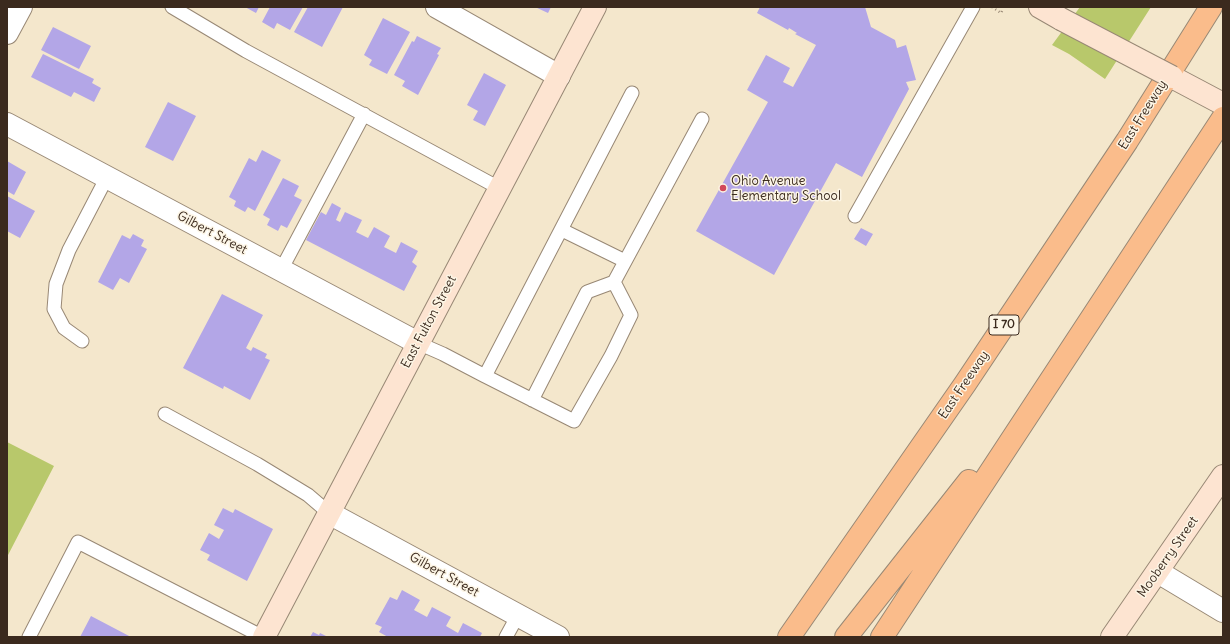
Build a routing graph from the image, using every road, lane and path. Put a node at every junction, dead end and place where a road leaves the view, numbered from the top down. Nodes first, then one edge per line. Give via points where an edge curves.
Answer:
1 (21, 7) edge
2 (172, 7) edge
3 (437, 7) edge
4 (595, 7) edge
5 (973, 7) edge
6 (992, 7) edge
7 (1040, 7) edge
8 (1211, 7) edge
9 (1003, 9) dead end
10 (7, 33) edge
11 (559, 76) junction
12 (632, 93) dead end
13 (1223, 104) edge
14 (364, 114) junction
15 (1223, 118) edge
16 (702, 119) dead end
17 (7, 124) edge
18 (107, 177) junction
19 (499, 188) junction
20 (855, 216) dead end
21 (562, 230) junction
22 (625, 262) junction
23 (281, 270) junction
24 (614, 282) junction
25 (82, 341) dead end
26 (418, 343) junction
27 (1064, 360) junction
28 (485, 376) junction
29 (532, 400) junction
30 (165, 414) dead end
31 (1223, 476) edge
32 (329, 513) junction
33 (1158, 572) junction
34 (1223, 611) edge
35 (518, 615) junction
36 (29, 637) edge
37 (263, 637) edge
38 (506, 637) edge
39 (558, 637) edge
40 (789, 637) edge
41 (846, 637) edge
42 (882, 637) edge
43 (1112, 637) edge

1 - 10 street
2 - 14 lane via 246,51
3 - 11 street
4 - 11 street, East Fulton Street
5 - 20 lane
6 - 9 path via 1001,13
7 - 13 street, bridge
8 - 40 highway, East Freeway / I 70 via 1127,140 965,384
11 - 19 street, East Fulton Street
12 - 21 lane
14 - 19 lane
14 - 23 lane
15 - 27 highway
16 - 22 lane
17 - 18 street, Gilbert Street
18 - 23 street, Gilbert Street
18 - 25 lane via 69,250 56,284 54,309 64,328
19 - 26 street, East Fulton Street
21 - 22 lane
21 - 28 lane
22 - 24 lane
23 - 26 street, Gilbert Street
24 - 29 lane via 587,292
24 - 29 lane via 631,315 574,421
26 - 28 lane
26 - 32 street, East Fulton Street
27 - 41 highway
27 - 42 highway
28 - 29 lane
30 - 32 lane via 257,464 308,495
31 - 33 street, Mooberry Street
32 - 35 street, Gilbert Street
32 - 37 street, East Fulton Street
33 - 34 street
33 - 43 street, Mooberry Street
35 - 38 lane
35 - 39 street, Gilbert Street
36 - 37 lane via 78,542

